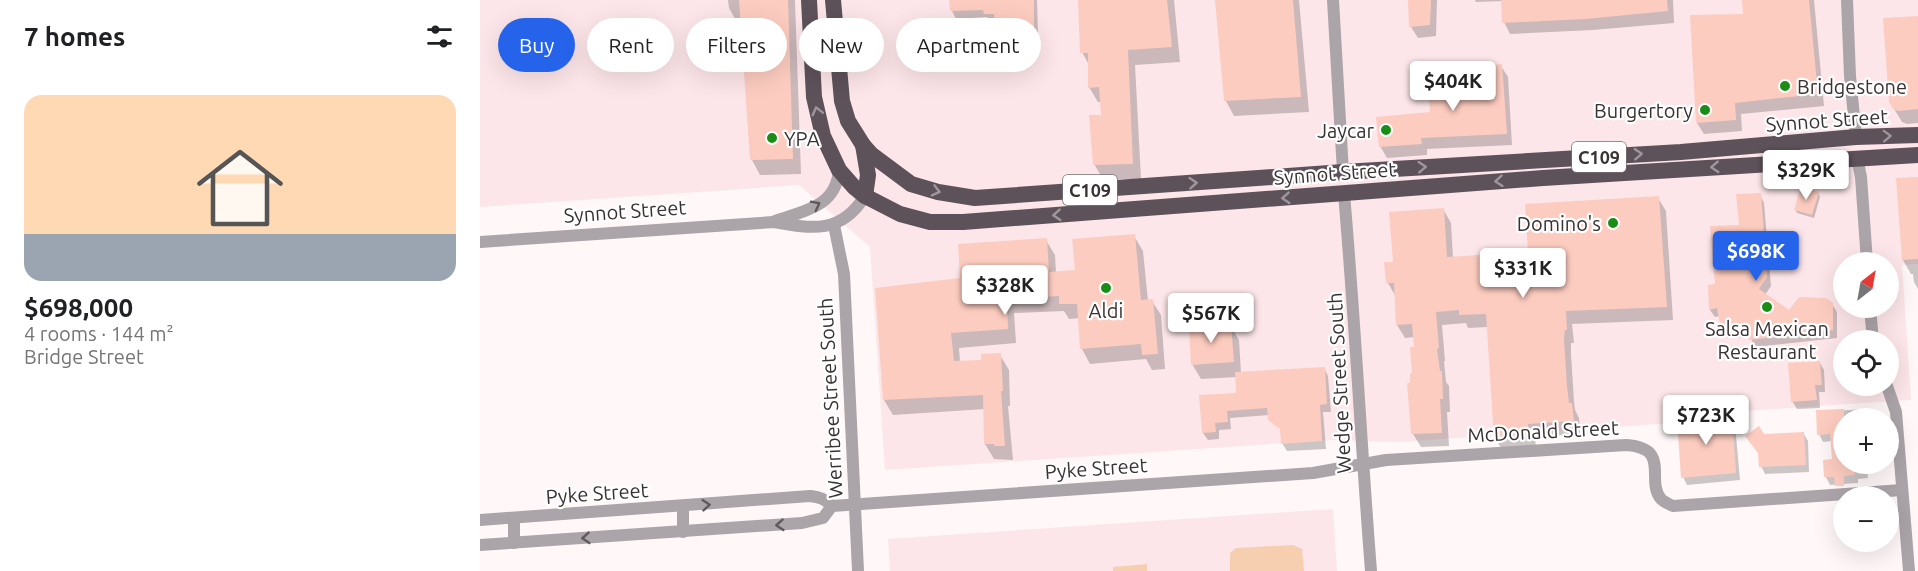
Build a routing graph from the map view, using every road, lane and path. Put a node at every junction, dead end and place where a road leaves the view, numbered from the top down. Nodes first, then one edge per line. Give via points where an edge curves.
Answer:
1 (808, 0) edge
2 (832, 0) edge
3 (1332, 0) edge
4 (1847, 0) edge
5 (1918, 135) edge
6 (1856, 138) junction
7 (863, 145) junction
8 (1918, 155) edge
9 (1857, 158) junction
10 (1540, 160) junction
11 (1681, 160) junction
12 (839, 170) junction
13 (1343, 172) junction
14 (1543, 178) junction
15 (1152, 185) junction
16 (1344, 194) junction
17 (865, 196) junction
18 (1157, 207) junction
19 (774, 222) junction
20 (834, 225) junction
21 (480, 242) edge
22 (1866, 252) edge
23 (1890, 396) edge
24 (1362, 464) junction
25 (1902, 489) junction
26 (854, 505) junction
27 (832, 506) junction
28 (683, 507) junction
29 (514, 518) junction
30 (480, 520) edge
31 (683, 532) junction
32 (1912, 532) edge
33 (514, 543) junction
34 (480, 545) edge
35 (858, 571) edge
36 (1371, 571) edge
37 (1909, 571) edge

12 -> 1 highway, C109 via 824,136 814,97
2 - 7 highway, C109 via 842,101 848,121
3 - 13 street
4 - 6 street
6 -> 5 highway, Synnot Street / C109
6 - 9 highway
6 - 11 highway, Synnot Street / C109
7 -> 15 highway, Synnot Street / C109 via 911,184 975,198
7 - 17 highway via 868,175
8 - 9 highway, Synnot Street / C109
9 -> 11 highway, Synnot Street / C109
9 - 22 street
10 -> 11 highway, Synnot Street / C109
13 -> 10 highway, Synnot Street / C109
10 - 14 highway
11 - 14 highway, Synnot Street / C109
12 - 17 highway, C109
19 -> 12 street, Synnot Street via 825,201 836,186
15 -> 13 highway, Synnot Street / C109
13 - 16 highway
14 -> 16 highway, Synnot Street / C109
15 - 18 highway
16 -> 18 highway, Synnot Street / C109
16 - 24 street, Wedge Street South
18 -> 17 highway, Synnot Street / C109 via 931,222 900,214
17 - 20 street via 858,208
19 - 20 street, Synnot Street via 806,228
19 - 21 street, Synnot Street
20 - 26 street, Werribee Street South via 844,274
23 - 25 street via 1900,442
24 - 25 street, McDonald Street via 1626,445 1652,456 1660,498 1673,506
24 - 26 street, Pyke Street via 1313,473
24 - 36 street, Wedge Street South
25 - 32 street
26 - 27 street, Pyke Street
26 - 35 street, Werribee Street South
28 -> 27 street, Pyke Street via 810,496
27 -> 31 street via 823,518 810,522
28 - 29 street, Pyke Street
28 - 31 street
29 - 30 street, Pyke Street
29 - 33 street
31 -> 33 street
32 - 37 street
33 - 34 street

